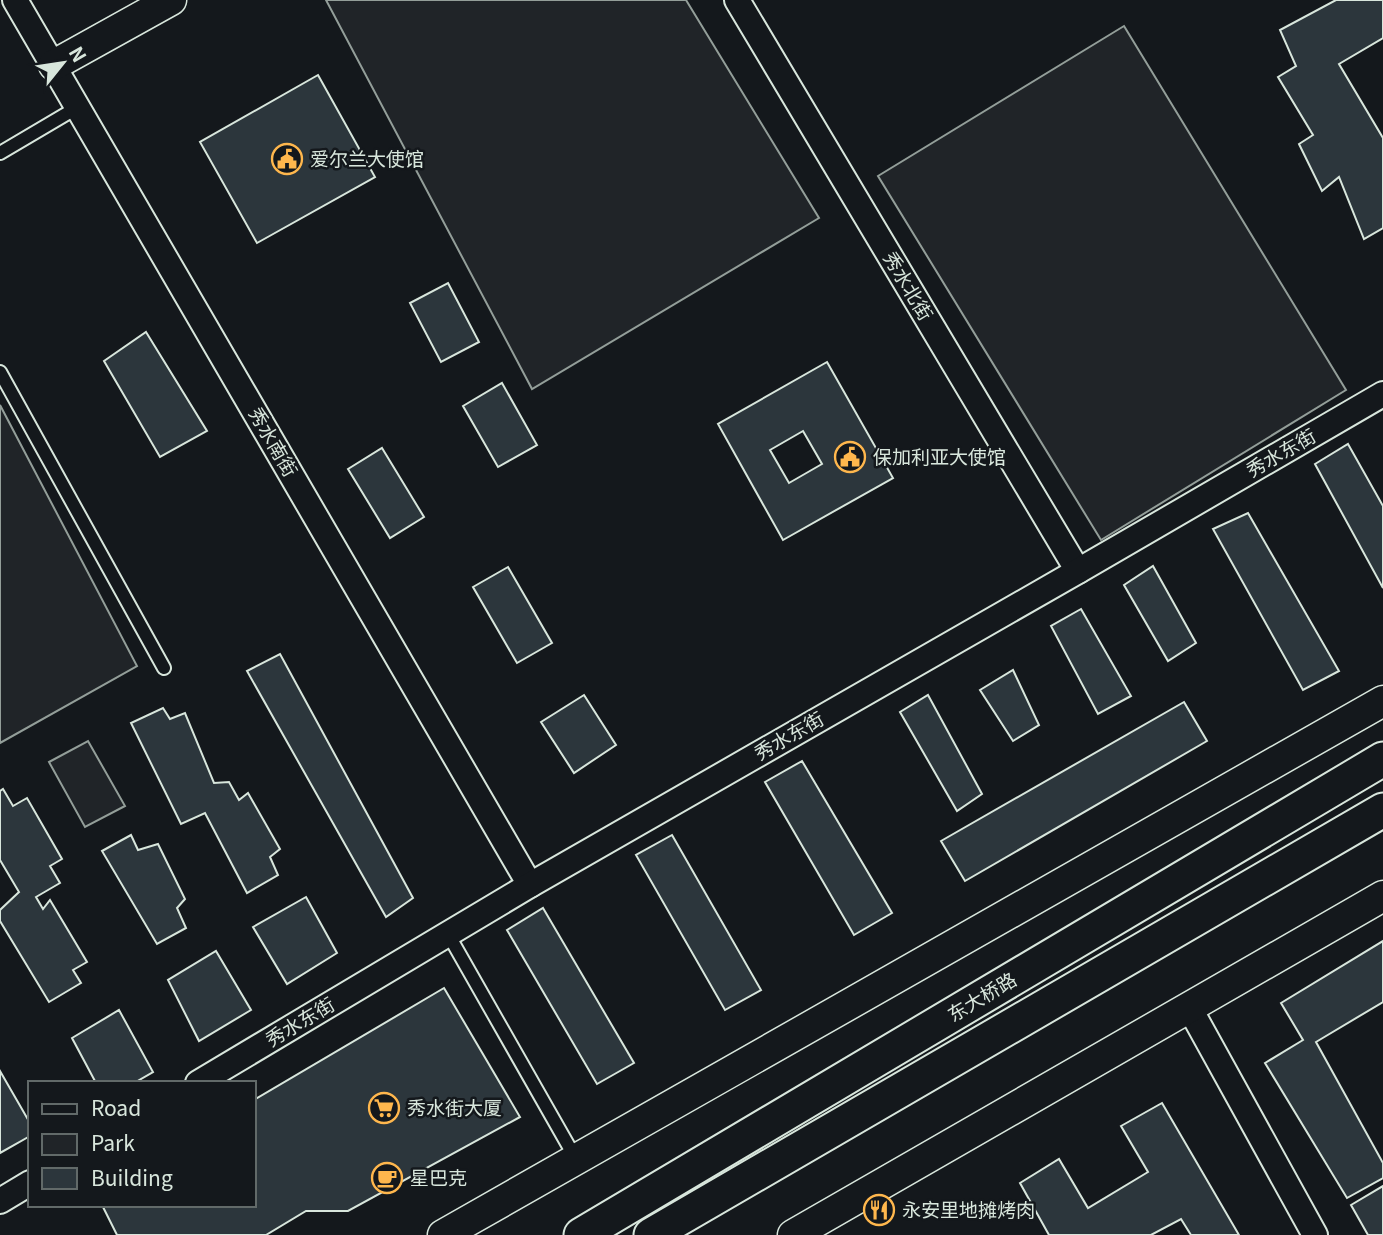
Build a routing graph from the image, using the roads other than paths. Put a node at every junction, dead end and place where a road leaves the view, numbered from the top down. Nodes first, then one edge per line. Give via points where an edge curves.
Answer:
1 (15, 0) edge
2 (171, 0) edge
3 (737, 0) edge
4 (54, 65) junction
5 (78, 107) junction
6 (0, 153) edge
7 (0, 372) edge
8 (1383, 394) edge
9 (1078, 571) junction
10 (164, 668) dead end
11 (1383, 701) edge
12 (1383, 759) edge
13 (1383, 810) edge
14 (530, 885) junction
15 (1383, 896) edge
16 (448, 934) junction
17 (1189, 1007) junction
18 (201, 1081) edge
19 (576, 1160) junction
20 (28, 1184) edge
21 (0, 1200) edge
22 (443, 1235) edge
23 (581, 1235) edge
24 (651, 1235) edge
25 (793, 1235) edge
26 (1315, 1235) edge

1 - 4 street, 秀水南街
2 - 4 street
3 - 9 street, 秀水北街
4 - 5 street, 秀水南街
5 - 6 lane
5 - 14 street, 秀水南街
7 - 10 lane
8 - 9 street, 秀水东街
9 - 14 street, 秀水东街
11 - 19 street
12 - 23 main road, 东大桥路
13 - 24 main road, 东大桥路
14 - 16 street, 秀水东街
15 - 17 street
16 - 18 street, 秀水东街
16 - 19 lane
17 - 25 street
17 - 26 street
19 - 22 street
20 - 21 street

